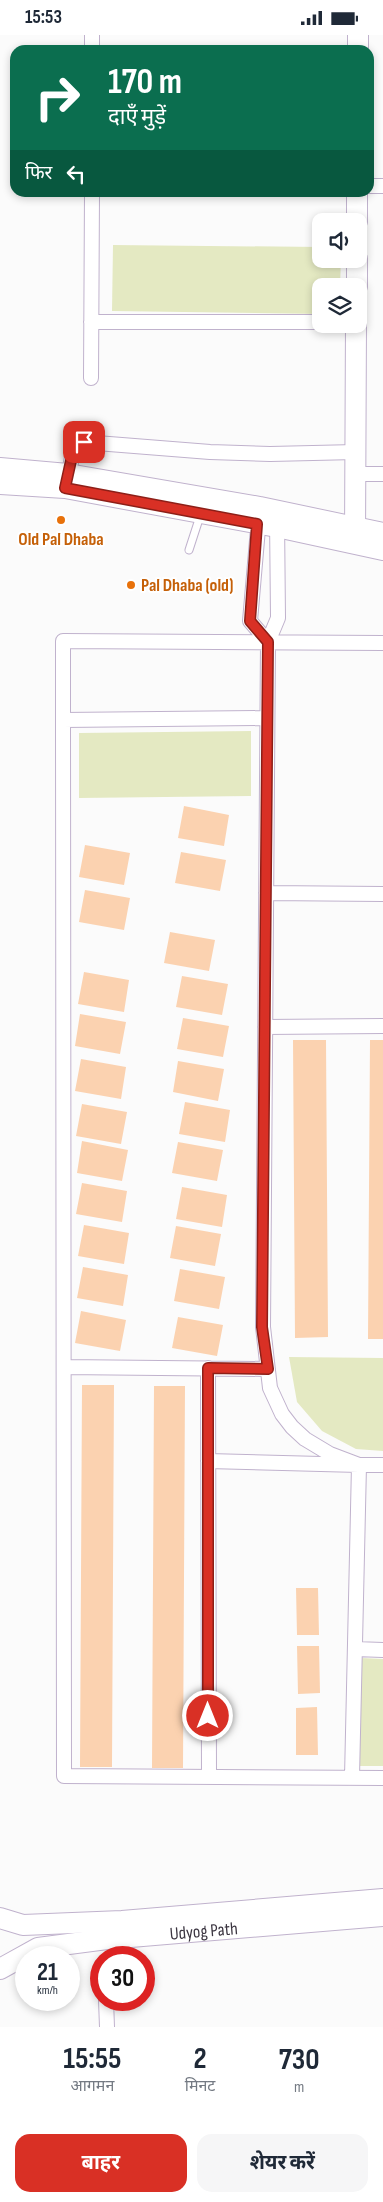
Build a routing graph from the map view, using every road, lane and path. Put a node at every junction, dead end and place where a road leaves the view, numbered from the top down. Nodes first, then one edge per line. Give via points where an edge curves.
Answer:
1 (92, 197) edge
2 (357, 197) edge
3 (357, 213) edge
4 (91, 322) junction
5 (312, 323) edge
6 (356, 333) edge
7 (91, 378) dead end
8 (356, 452) junction
9 (355, 474) junction
10 (383, 474) edge
11 (3, 476) edge
12 (67, 481) junction
13 (201, 505) junction
14 (268, 517) junction
15 (383, 533) edge
16 (355, 535) junction
17 (189, 550) dead end
18 (383, 550) edge
19 (268, 642) junction
20 (383, 643) edge
21 (267, 718) junction
22 (63, 720) junction
23 (266, 893) junction
24 (383, 893) edge
25 (383, 1026) edge
26 (265, 1027) junction
27 (64, 1367) junction
28 (208, 1368) junction
29 (268, 1369) junction
30 (208, 1461) junction
31 (359, 1465) junction
32 (383, 1465) edge
33 (355, 1649) junction
34 (383, 1650) edge
35 (208, 1775) junction
36 (352, 1777) junction
37 (383, 1778) edge
38 (383, 1899) edge
39 (383, 1916) edge
40 (0, 1918) edge
41 (0, 1969) edge
42 (106, 2011) edge
43 (107, 2027) edge

1 - 4 street
2 - 3 main road
4 - 5 street
4 - 7 street
6 - 8 main road
8 - 9 main road
8 - 12 street via 210,452 84,442 74,447
9 - 10 street
9 - 16 main road
11 - 12 main road
12 - 13 main road
13 - 14 main road
13 - 17 lane
14 - 16 main road
14 - 19 street via 278,618
14 - 19 street via 250,621
15 - 16 main road
16 - 18 main road
19 - 20 street
19 - 21 street
19 - 22 street via 63,641
21 - 22 street
21 - 23 street
22 - 27 street
23 - 24 street
23 - 26 street
25 - 26 street
26 - 29 street via 262,1327
27 - 28 street
27 - 35 street via 64,1776
28 - 29 street
28 - 30 street
29 - 31 street via 270,1388 292,1427 330,1455
30 - 31 street
30 - 35 street
31 - 32 street
31 - 33 street
33 - 34 street
33 - 36 street
35 - 36 street
36 - 37 street
38 - 40 main road, Udyog Path via 122,1921 23,1925
39 - 41 main road, Udyog Path via 67,1944 38,1949
42 - 43 street

